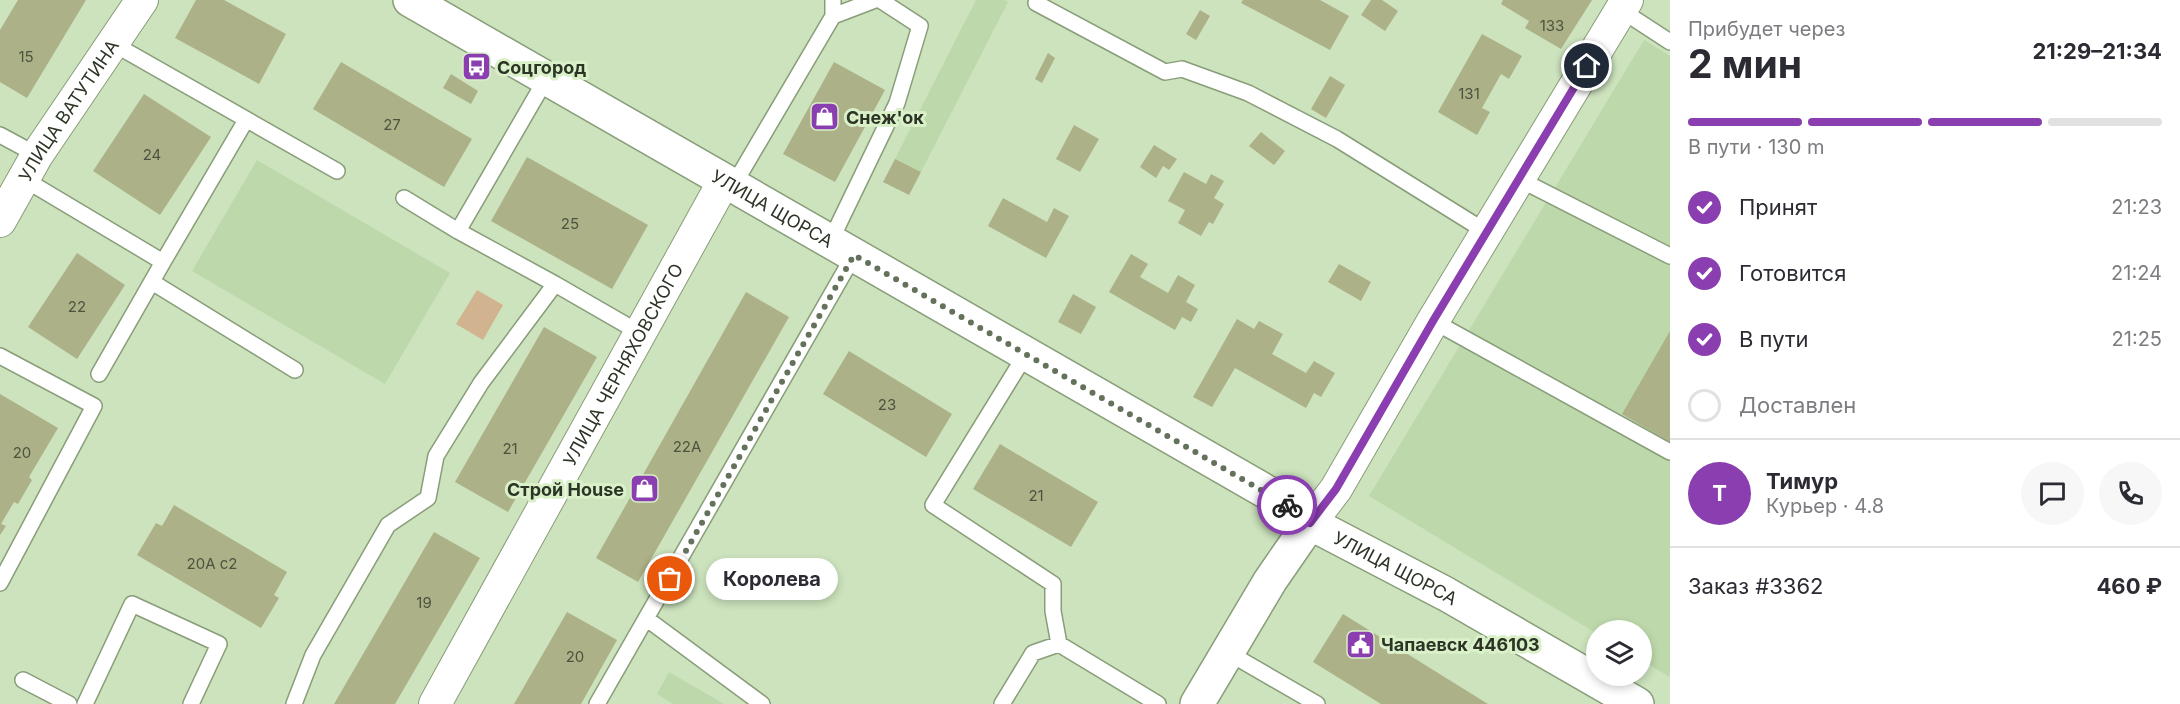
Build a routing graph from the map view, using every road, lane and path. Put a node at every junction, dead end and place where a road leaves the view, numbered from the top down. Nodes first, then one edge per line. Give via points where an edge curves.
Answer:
1 (142, 0) edge
2 (410, 0) edge
3 (833, 0) edge
4 (875, 0) edge
5 (880, 0) edge
6 (1036, 3) dead end
7 (1624, 5) edge
8 (833, 16) junction
9 (1670, 42) edge
10 (112, 43) junction
11 (546, 79) junction
12 (246, 120) junction
13 (0, 135) edge
14 (31, 167) junction
15 (337, 171) dead end
16 (1519, 179) junction
17 (728, 184) junction
18 (404, 198) dead end
19 (0, 221) edge
20 (458, 231) junction
21 (1488, 233) junction
22 (842, 249) junction
23 (1670, 256) edge
24 (164, 261) junction
25 (152, 282) junction
26 (555, 284) junction
27 (1433, 321) junction
28 (640, 333) junction
29 (1026, 354) junction
30 (0, 356) edge
31 (295, 370) dead end
32 (99, 374) dead end
33 (1670, 452) edge
34 (1310, 523) junction
35 (0, 583) edge
36 (648, 619) junction
37 (1059, 644) junction
38 (1227, 652) junction
39 (23, 680) dead end
40 (69, 704) edge
41 (85, 704) edge
42 (191, 704) edge
43 (294, 704) edge
44 (435, 704) edge
45 (597, 704) edge
46 (762, 704) edge
47 (1002, 704) edge
48 (1158, 704) edge
49 (1197, 704) edge
50 (1317, 704) edge
51 (1637, 704) edge

1 - 10 street, УЛИЦА ВАТУТИНА
2 - 11 main road, УЛИЦА ЩОРСА
3 - 8 lane
4 - 8 lane
5 - 22 lane via 920,26 897,103
6 - 21 lane via 1165,72 1182,69 1248,93 1337,139
7 - 9 lane
7 - 16 street
8 - 17 lane
10 - 12 lane
10 - 14 street, УЛИЦА ВАТУТИНА
11 - 17 main road, УЛИЦА ЩОРСА
11 - 20 lane
12 - 15 lane
12 - 24 lane
13 - 14 lane
14 - 19 street, УЛИЦА ВАТУТИНА
14 - 24 lane
16 - 21 street
16 - 23 lane
17 - 22 main road, УЛИЦА ЩОРСА
17 - 28 street, УЛИЦА ЧЕРНЯХОВСКОГО
18 - 20 lane
20 - 26 lane
21 - 27 street
22 - 29 main road, УЛИЦА ЩОРСА
22 - 36 lane
24 - 25 lane
25 - 31 lane
25 - 32 lane
26 - 28 lane
26 - 43 lane via 481,383 436,456 428,498 388,525 312,655
27 - 33 lane
27 - 34 street via 1336,489
28 - 44 street, УЛИЦА ЧЕРНЯХОВСКОГО
29 - 34 main road, УЛИЦА ЩОРСА via 1284,502
29 - 37 lane via 933,505 1053,584
30 - 35 lane via 94,406
34 - 38 main road
34 - 51 main road, УЛИЦА ЩОРСА via 1446,594
36 - 45 lane
36 - 46 lane
37 - 47 lane via 1033,653
37 - 48 lane
38 - 49 main road
38 - 50 lane
39 - 40 lane
41 - 42 lane via 132,604 219,644

